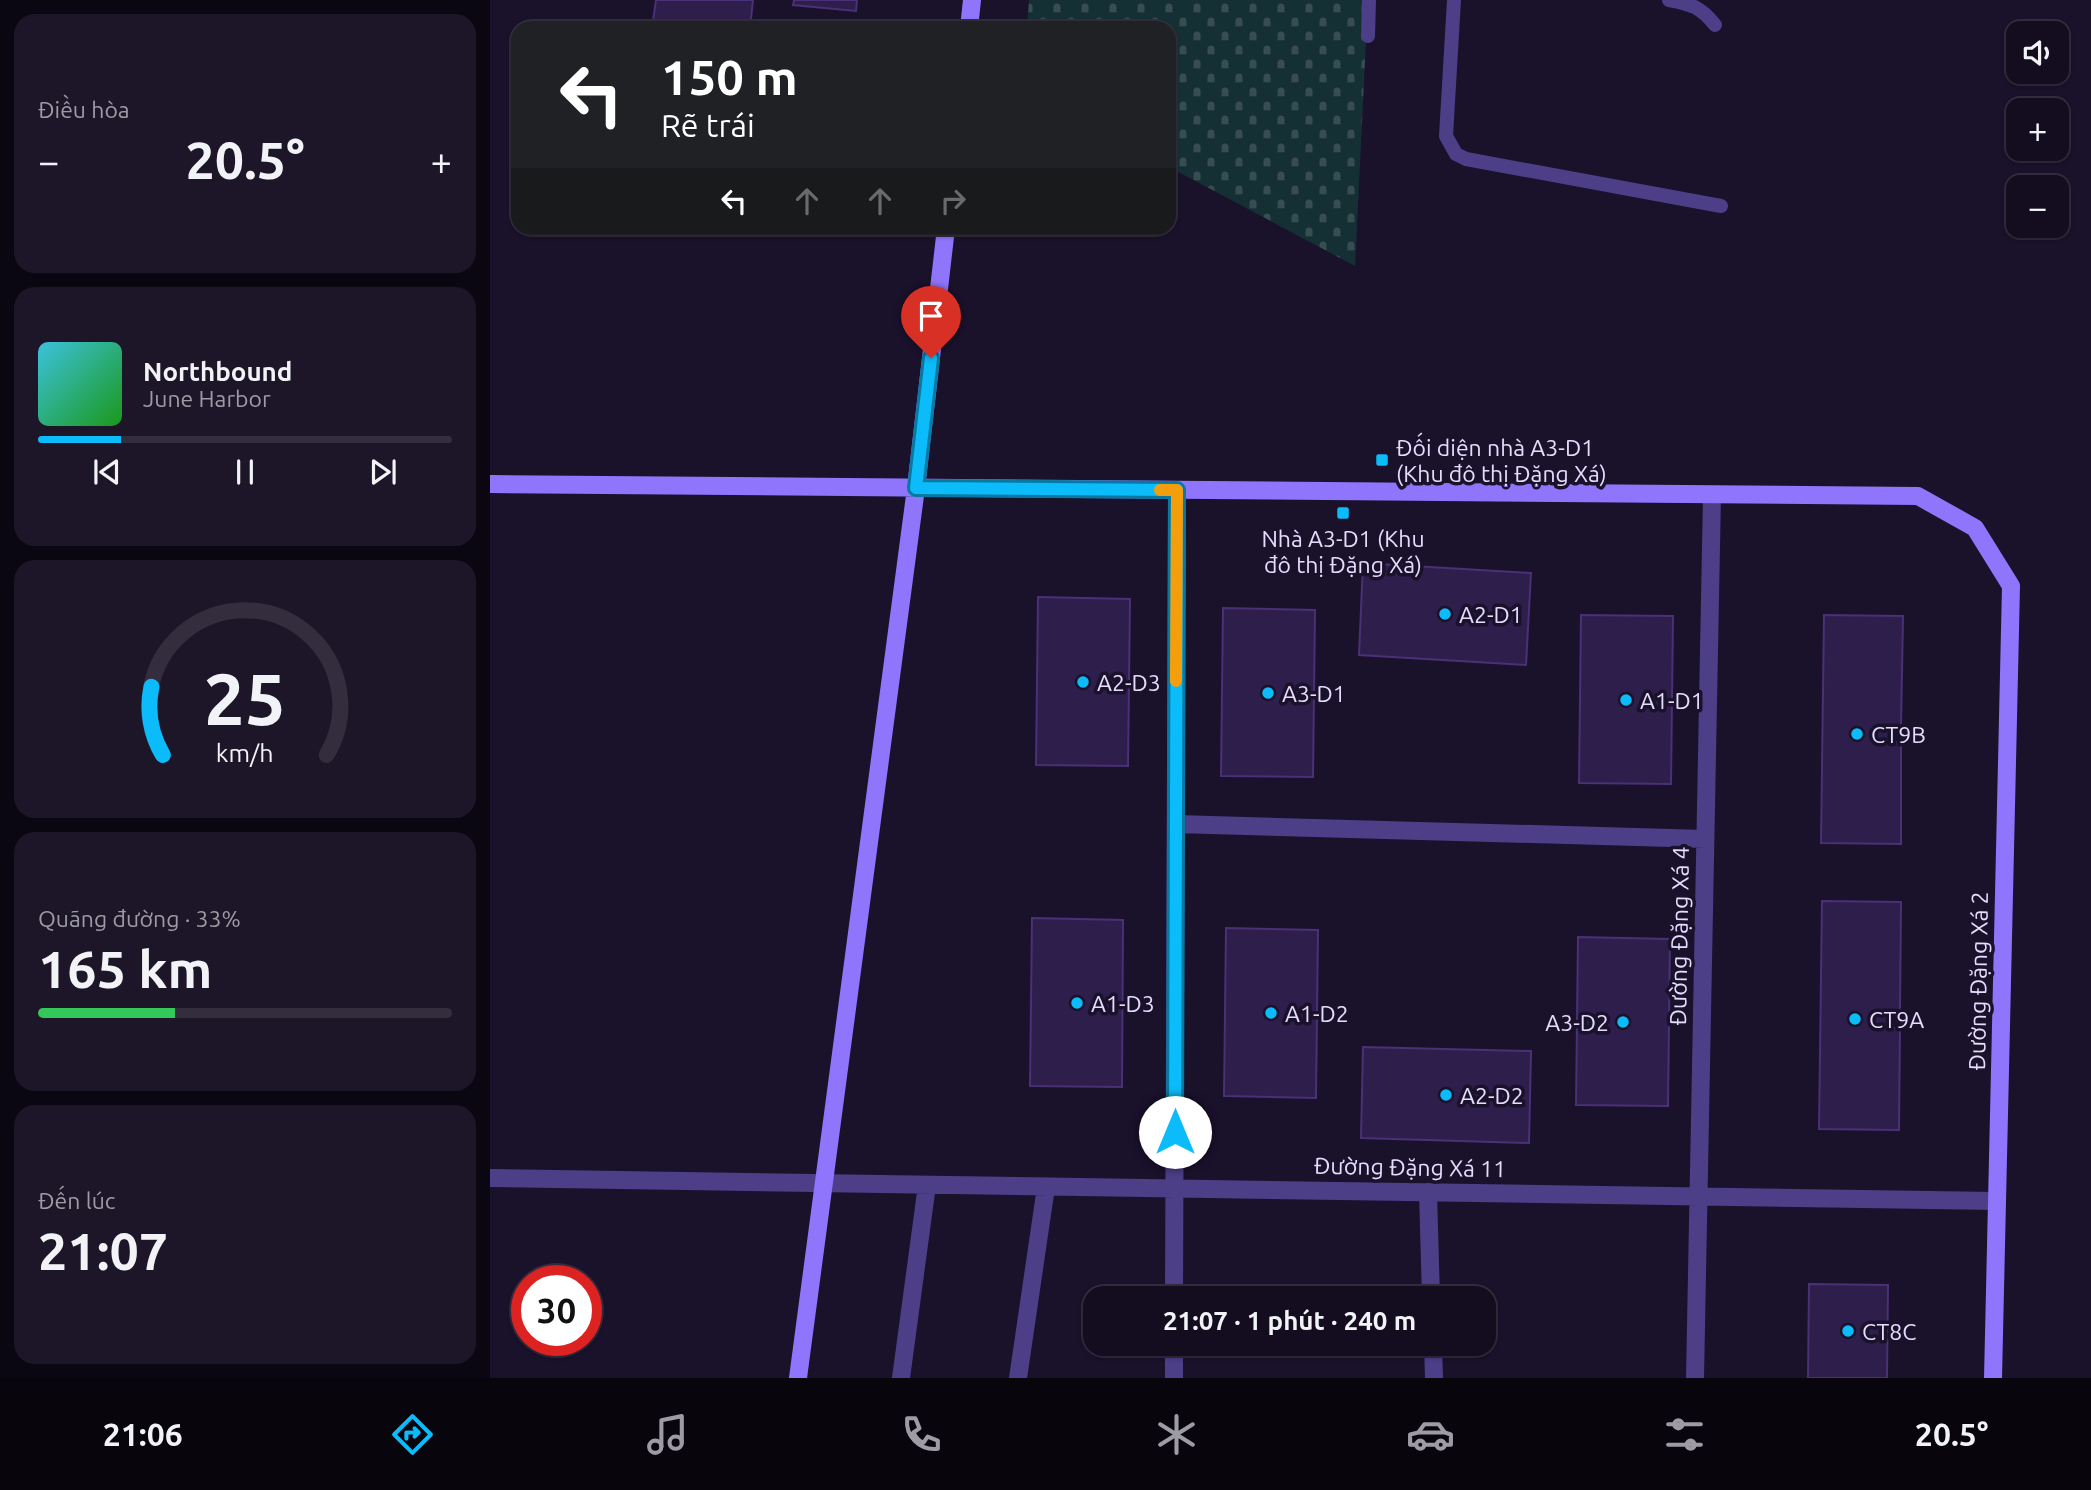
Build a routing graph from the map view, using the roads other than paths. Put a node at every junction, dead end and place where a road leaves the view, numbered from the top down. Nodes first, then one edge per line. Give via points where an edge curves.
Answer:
1 (972, 0) edge
2 (1369, 0) edge
3 (1454, 0) edge
4 (1669, 0) edge
5 (970, 21) edge
6 (1715, 25) dead end
7 (1368, 36) dead end
8 (1721, 206) dead end
9 (945, 235) edge
10 (490, 484) edge
11 (916, 488) junction
12 (1177, 490) junction
13 (1712, 495) junction
14 (1176, 824) junction
15 (1705, 839) junction
16 (490, 1178) edge
17 (823, 1183) junction
18 (927, 1185) junction
19 (1046, 1187) junction
20 (1174, 1188) junction
21 (1428, 1192) junction
22 (1699, 1196) junction
23 (1997, 1201) junction
24 (1174, 1286) edge
25 (1432, 1286) edge
26 (1023, 1347) junction
27 (1174, 1356) edge
28 (1433, 1356) edge
29 (797, 1378) edge
30 (901, 1378) edge
31 (1018, 1378) edge
32 (1032, 1378) edge
33 (1174, 1378) edge
34 (1434, 1378) edge
35 (1695, 1378) edge
36 (1993, 1378) edge

1 - 5 street
2 - 7 lane
3 - 8 lane via 1446,136 1456,153 1466,159
4 - 6 lane via 1703,10
9 - 11 street
10 - 11 street
11 - 12 street
11 - 17 street
12 - 13 street
12 - 14 street
13 - 15 street, Đường Đặng Xá 4
13 - 23 street, Đường Đặng Xá 2 via 1918,496 1975,528 2011,586
14 - 15 street
14 - 20 street
15 - 22 street, Đường Đặng Xá 4
16 - 17 street, Đường Đặng Xá 11
17 - 18 street, Đường Đặng Xá 11
17 - 29 street
18 - 19 street, Đường Đặng Xá 11
18 - 30 street
19 - 20 street, Đường Đặng Xá 11
19 - 26 street
20 - 21 street, Đường Đặng Xá 11
20 - 24 street
21 - 22 street, Đường Đặng Xá 11
21 - 25 street
22 - 23 street, Đường Đặng Xá 11
22 - 35 street, Đường Đặng Xá 4
23 - 36 street, Đường Đặng Xá 2
26 - 31 street
26 - 32 street
27 - 33 street
28 - 34 street

